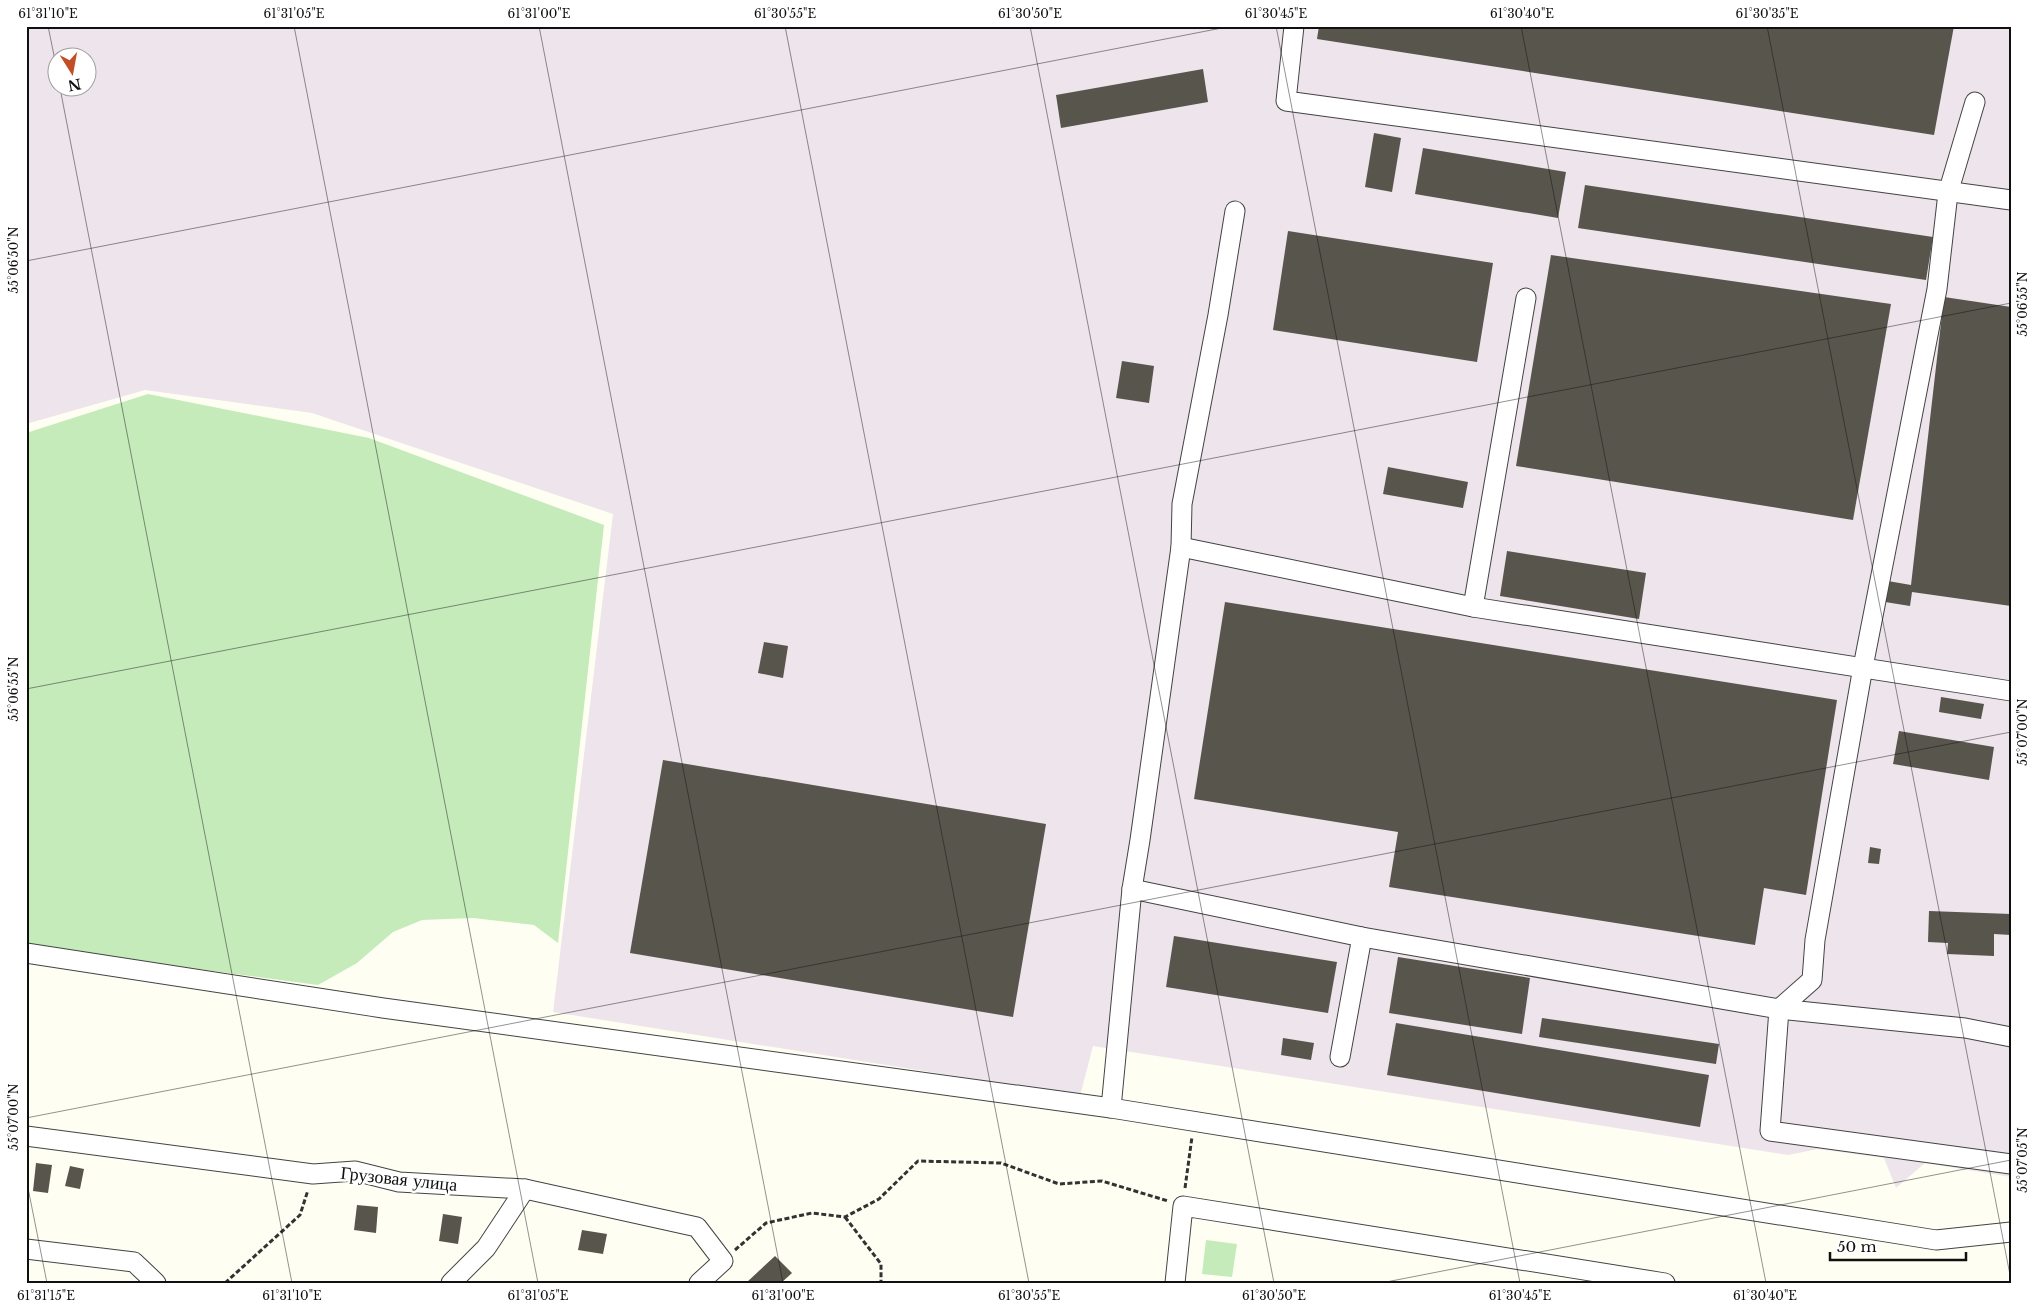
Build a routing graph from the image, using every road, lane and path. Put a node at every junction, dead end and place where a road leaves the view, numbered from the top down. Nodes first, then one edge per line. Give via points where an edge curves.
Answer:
1 (1294, 26) edge
2 (1975, 102) dead end
3 (1948, 193) junction
4 (2011, 200) edge
5 (1235, 210) dead end
6 (1526, 298) dead end
7 (1181, 546) junction
8 (1473, 607) junction
9 (1863, 667) junction
10 (2011, 691) edge
11 (1132, 889) junction
12 (1362, 937) junction
13 (26, 953) edge
14 (1779, 1008) junction
15 (2011, 1037) edge
16 (1340, 1057) dead end
17 (1111, 1108) junction
18 (26, 1136) edge
19 (1189, 1158) dead end
20 (2011, 1164) edge
21 (313, 1174) junction
22 (1186, 1181) dead end
23 (525, 1189) junction
24 (1183, 1206) junction
25 (845, 1217) junction
26 (2011, 1232) edge
27 (26, 1249) edge
28 (723, 1261) junction
29 (156, 1283) edge
30 (225, 1283) edge
31 (451, 1283) edge
32 (699, 1283) edge
33 (881, 1283) edge
34 (1175, 1283) edge
35 (1664, 1283) edge

1 - 3 street via 1286,101
2 - 3 street
3 - 4 street
3 - 9 street via 1937,289
5 - 7 street via 1182,504
6 - 8 street
7 - 8 street
7 - 11 street
8 - 9 street
9 - 10 street
9 - 14 street via 1815,940 1812,980
11 - 12 street
11 - 17 street
12 - 14 street
12 - 16 street
13 - 17 street via 384,1008
14 - 15 street via 1965,1028
14 - 20 street via 1770,1131
17 - 26 street via 1936,1240
18 - 21 street, Грузовая улица
19 - 22 path
21 - 23 street, Грузовая улица via 355,1171 399,1182
21 - 30 path via 300,1215
23 - 28 street, Грузовая улица via 697,1228
23 - 31 street via 486,1248
24 - 25 path via 1102,1181 1059,1184 1001,1163 918,1161 879,1199
24 - 34 street
24 - 35 street
25 - 28 path via 812,1213 766,1224
25 - 33 path via 881,1264
27 - 29 street via 134,1262
28 - 32 street

